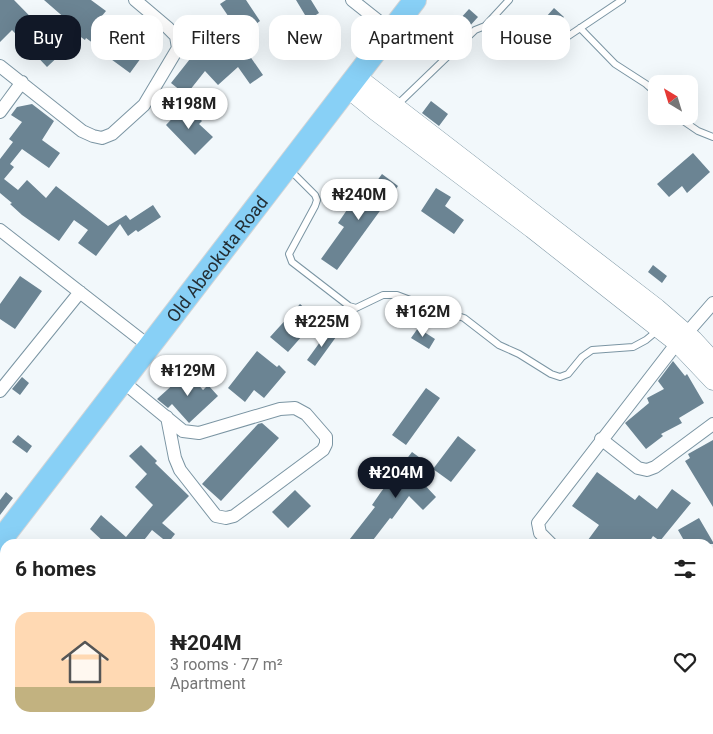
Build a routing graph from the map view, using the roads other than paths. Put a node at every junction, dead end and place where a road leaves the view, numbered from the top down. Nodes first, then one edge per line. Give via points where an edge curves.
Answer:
1 (135, 0) edge
2 (352, 0) edge
3 (415, 0) edge
4 (509, 0) edge
5 (622, 0) edge
6 (370, 15) edge
7 (403, 15) edge
8 (495, 15) edge
9 (482, 27) edge
10 (580, 28) junction
11 (570, 35) edge
12 (368, 60) edge
13 (0, 66) edge
14 (22, 82) junction
15 (351, 82) junction
16 (648, 86) edge
17 (395, 106) junction
18 (0, 112) edge
19 (689, 125) edge
20 (713, 137) edge
21 (287, 166) junction
22 (0, 230) edge
23 (80, 292) junction
24 (713, 303) edge
25 (659, 329) junction
26 (681, 338) junction
27 (149, 346) junction
28 (713, 361) edge
29 (122, 381) junction
30 (713, 381) edge
31 (0, 391) edge
32 (166, 417) junction
33 (713, 424) edge
34 (601, 439) junction
35 (2, 539) edge
36 (547, 539) edge

1 - 14 street via 176,36 178,48 144,105 112,134 102,138 82,131
2 - 6 street
3 - 7 highway, Old Abeokuta Road
4 - 8 lane
5 - 10 lane
9 - 17 lane via 466,38
10 - 11 lane
10 - 16 lane via 614,64
12 - 15 highway, Old Abeokuta Road
13 - 14 street
14 - 18 street
15 - 17 street
15 - 21 highway, Old Abeokuta Road
15 - 25 street via 375,111
17 - 26 street via 657,308
19 - 20 lane
21 - 25 lane via 317,200 289,258 349,306 356,308 383,295 397,295 464,318 499,345 560,377 568,374 582,356 592,350 633,347
21 - 27 highway, Old Abeokuta Road
22 - 23 street
23 - 27 street
23 - 31 street
24 - 26 street
25 - 26 street
26 - 28 street
26 - 30 street
26 - 34 street
27 - 29 highway, Old Abeokuta Road
29 - 32 street
29 - 35 highway, Old Abeokuta Road
32 - 32 street via 183,431 199,433 280,409 295,408 306,414 326,437 326,444 323,450 234,516 226,518 216,516 180,470
33 - 34 street via 656,467 647,470 638,468
34 - 36 street via 538,523 540,533

